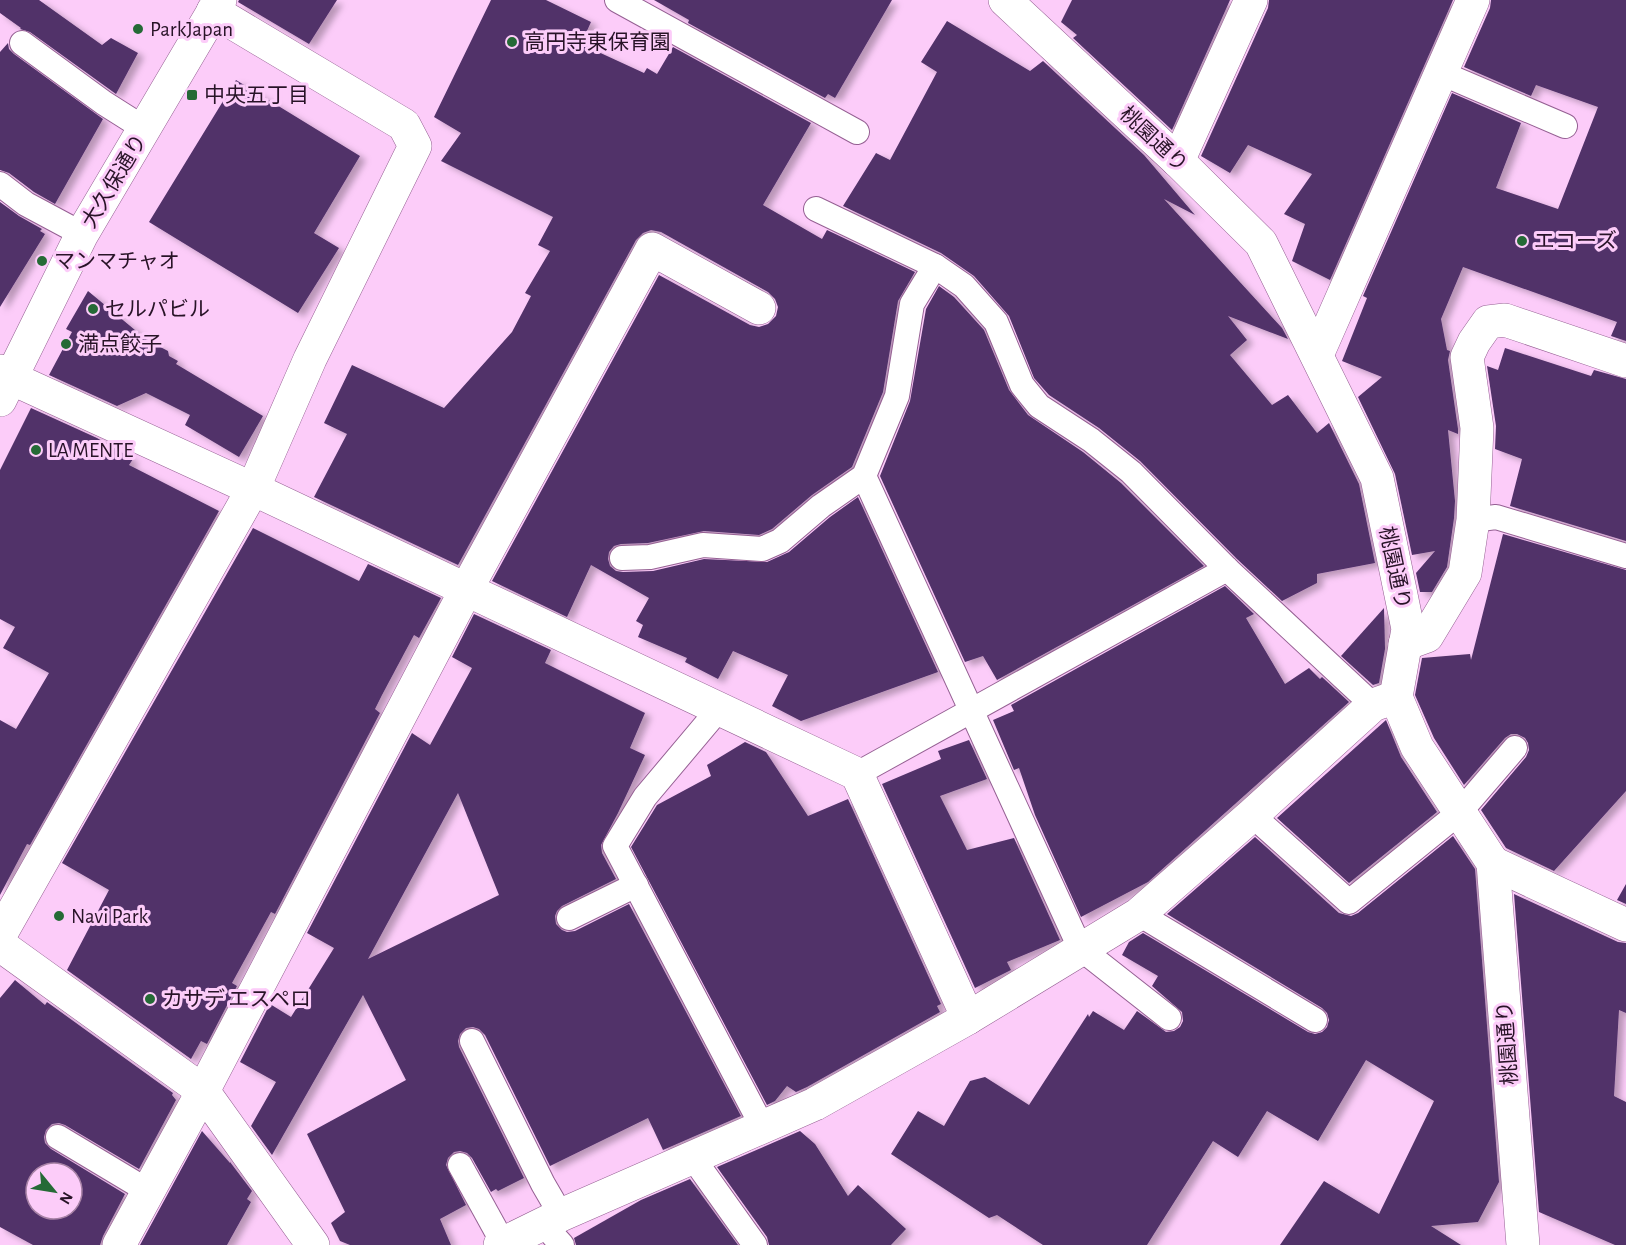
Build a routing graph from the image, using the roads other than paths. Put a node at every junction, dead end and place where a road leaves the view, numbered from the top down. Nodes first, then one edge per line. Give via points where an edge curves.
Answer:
1 (617, 0) edge
2 (1005, 0) edge
3 (1251, 0) edge
4 (1473, 0) edge
5 (217, 5) edge
6 (22, 43) dead end
7 (1441, 73) junction
8 (1565, 126) dead end
9 (145, 129) junction
10 (857, 132) dead end
11 (1178, 161) junction
12 (0, 184) edge
13 (816, 209) dead end
14 (82, 234) junction
15 (935, 266) junction
16 (759, 308) dead end
17 (1317, 355) junction
18 (1626, 361) edge
19 (4, 383) edge
20 (864, 476) junction
21 (253, 489) junction
22 (1473, 520) junction
23 (1626, 556) edge
24 (622, 558) dead end
25 (1227, 569) junction
26 (466, 590) junction
27 (1405, 644) junction
28 (1384, 701) junction
29 (719, 709) junction
30 (972, 710) junction
31 (1515, 748) dead end
32 (857, 774) junction
33 (1460, 812) junction
34 (1252, 815) junction
35 (1493, 862) junction
36 (636, 885) junction
37 (1139, 914) junction
38 (569, 918) dead end
39 (1626, 925) edge
40 (0, 935) edge
41 (0, 945) edge
42 (1080, 948) junction
43 (968, 1018) junction
44 (1170, 1018) dead end
45 (1315, 1020) dead end
46 (472, 1041) dead end
47 (203, 1091) junction
48 (762, 1126) junction
49 (58, 1137) dead end
50 (693, 1158) junction
51 (460, 1165) dead end
52 (148, 1191) junction
53 (555, 1228) edge
54 (1529, 1242) edge
55 (502, 1244) edge
56 (119, 1245) edge
57 (313, 1245) edge
58 (755, 1245) edge

1 - 10 lane
2 - 11 street, 桃園通り
3 - 11 street
4 - 7 street
5 - 9 street, 大久保通り
5 - 21 street via 404,125 415,146 310,359
6 - 9 lane
7 - 8 lane
7 - 17 street
9 - 14 street, 大久保通り
11 - 17 street, 桃園通り via 1261,243
12 - 14 lane via 26,204
13 - 15 lane
14 - 19 street, 大久保通り
15 - 20 lane via 912,304 897,396
15 - 25 lane via 964,286 996,322 1022,385 1039,406 1131,472
16 - 26 street via 652,249
17 - 27 street, 桃園通り via 1377,478 1408,629
18 - 22 street via 1505,320 1488,322 1467,357 1477,429
19 - 21 street
20 - 24 lane via 780,541 762,549 704,545 650,557
20 - 30 lane
21 - 26 street
21 - 40 street
22 - 23 lane via 1496,518
22 - 27 street via 1465,573 1427,636
25 - 28 lane
25 - 30 lane
26 - 29 street
26 - 47 street
27 - 28 street, 桃園通り
28 - 33 street, 桃園通り
28 - 34 street
29 - 32 street
29 - 36 lane via 645,797 615,846
30 - 32 lane
30 - 42 lane
31 - 33 lane
32 - 43 street
33 - 34 lane via 1349,902
33 - 35 street, 桃園通り
34 - 37 street
35 - 39 street
35 - 54 street, 桃園通り
36 - 38 lane
36 - 48 lane
37 - 42 street
37 - 45 lane
41 - 47 street
42 - 43 street
42 - 44 lane
43 - 48 street via 815,1104
46 - 53 lane via 543,1184
47 - 52 street
47 - 57 street
48 - 50 street
49 - 52 lane
50 - 53 street
50 - 58 lane
51 - 55 lane
52 - 56 street
53 - 55 street

